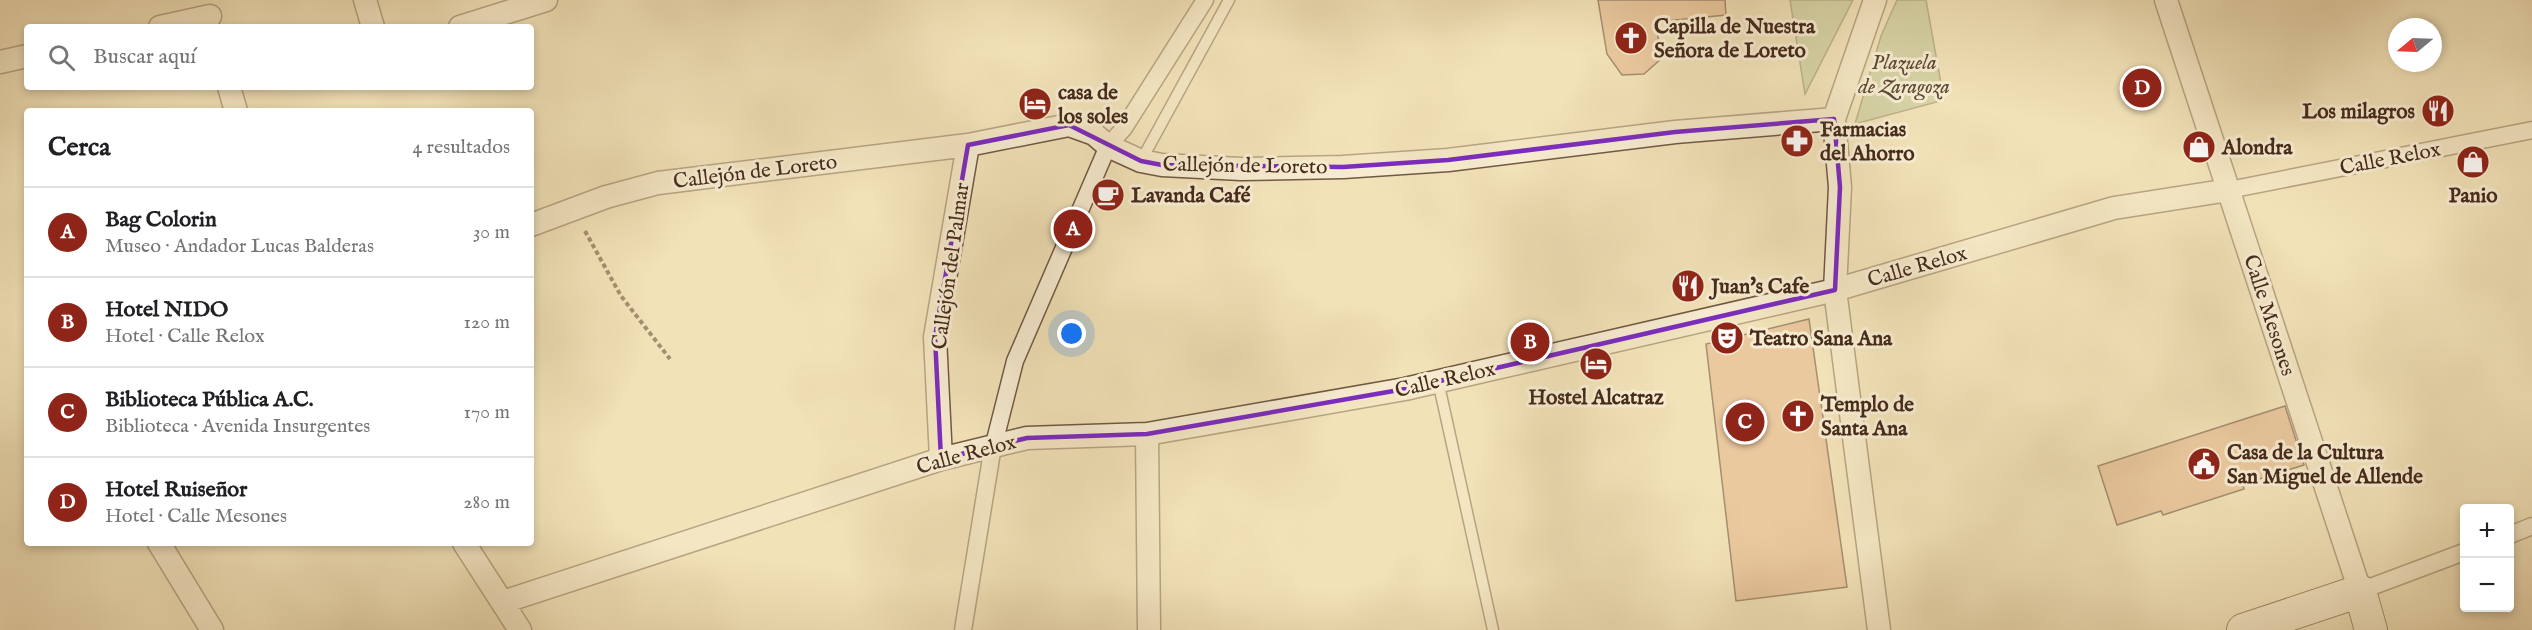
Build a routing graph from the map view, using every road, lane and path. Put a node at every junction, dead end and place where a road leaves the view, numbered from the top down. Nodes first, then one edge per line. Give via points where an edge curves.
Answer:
1 (364, 0) edge
2 (546, 0) edge
3 (1205, 0) edge
4 (1229, 0) edge
5 (1875, 0) edge
6 (2166, 0) edge
7 (210, 14) edge
8 (172, 24) edge
9 (372, 24) edge
10 (470, 24) edge
11 (24, 57) edge
12 (0, 62) edge
13 (230, 90) edge
14 (235, 108) edge
15 (1834, 119) junction
16 (2532, 130) edge
17 (968, 145) junction
18 (1107, 146) junction
19 (1141, 161) junction
20 (2229, 190) junction
21 (573, 210) junction
22 (534, 224) edge
23 (1835, 290) junction
24 (670, 359) dead end
25 (1438, 381) junction
26 (1147, 434) junction
27 (993, 445) junction
28 (940, 459) junction
29 (2532, 526) edge
30 (2514, 533) edge
31 (161, 546) edge
32 (466, 546) edge
33 (2460, 554) edge
34 (2360, 591) junction
35 (503, 602) junction
36 (212, 630) edge
37 (520, 630) edge
38 (963, 630) edge
39 (1149, 630) edge
40 (1493, 630) edge
41 (1879, 630) edge
42 (2243, 630) edge
43 (2371, 630) edge

1 - 9 street
2 - 10 street
3 - 18 street via 1124,128
4 - 19 lane
5 - 15 street
6 - 20 street, Calle Mesones
7 - 8 street
11 - 12 street
13 - 14 street
15 - 19 street, Callejón de Loreto via 1675,132 1425,162 1241,169
15 - 23 street via 1840,187
16 - 20 street, Calle Relox
17 - 18 street, Callejón de Loreto via 1069,125 1094,134
17 - 21 street, Callejón de Loreto via 658,183
17 - 28 street, Callejón del Palmar via 935,337
18 - 19 street, Callejón de Loreto
18 - 27 street via 1015,361
20 - 23 street, Calle Relox via 2114,208
20 - 34 street, Calle Mesones
21 - 22 street, Callejón de Loreto
21 - 24 path via 621,296
23 - 25 street, Calle Relox
23 - 41 street
25 - 26 street, Calle Relox
25 - 40 lane
26 - 27 street, Calle Relox via 1027,438
26 - 39 street
27 - 28 street, Calle Relox
27 - 38 street
28 - 35 street, Calle Relox
29 - 30 street
31 - 36 street
32 - 35 street
33 - 34 street
34 - 42 main road
34 - 43 main road, Calle Mesones
35 - 37 street

